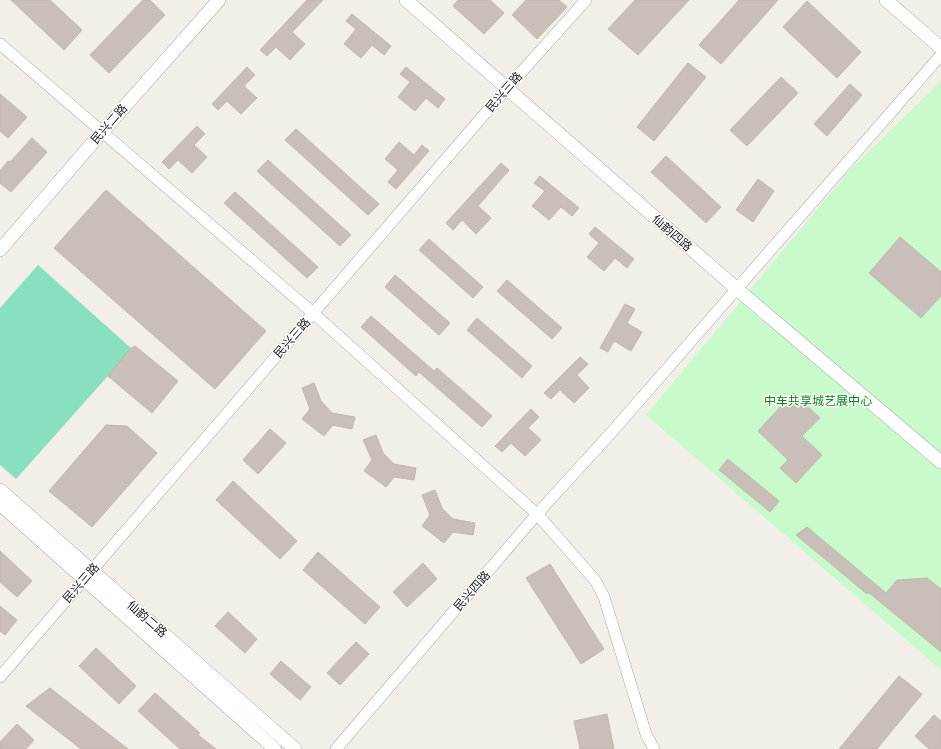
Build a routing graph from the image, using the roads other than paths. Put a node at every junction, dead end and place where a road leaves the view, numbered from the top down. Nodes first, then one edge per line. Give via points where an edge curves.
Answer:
1 (219, 0) edge
2 (406, 0) edge
3 (586, 0) edge
4 (886, 0) edge
5 (0, 44) edge
6 (941, 48) edge
7 (941, 55) edge
8 (507, 88) junction
9 (102, 132) junction
10 (0, 250) edge
11 (737, 289) junction
12 (313, 314) junction
13 (941, 462) edge
14 (0, 490) edge
15 (0, 504) edge
16 (537, 514) junction
17 (88, 575) junction
18 (0, 677) edge
19 (275, 749) edge
20 (295, 749) edge
21 (336, 749) edge
22 (654, 749) edge

1 - 9 street, 民兴二路
2 - 8 street, 仙韵四路
3 - 8 street, 民兴三路
4 - 6 street
5 - 9 street
7 - 11 street, 民兴四路
8 - 11 street, 仙韵四路
8 - 12 street, 民兴三路
9 - 10 street, 民兴二路
9 - 12 street
11 - 13 street, 仙韵四路
11 - 16 street, 民兴四路
12 - 16 street
12 - 17 street, 民兴三路
14 - 17 street, 仙韵二路
15 - 17 street, 仙韵二路
16 - 21 street, 民兴四路
16 - 22 street via 595,580 604,597 646,734
17 - 18 street, 民兴三路
17 - 19 street, 仙韵二路
17 - 20 street, 仙韵二路

